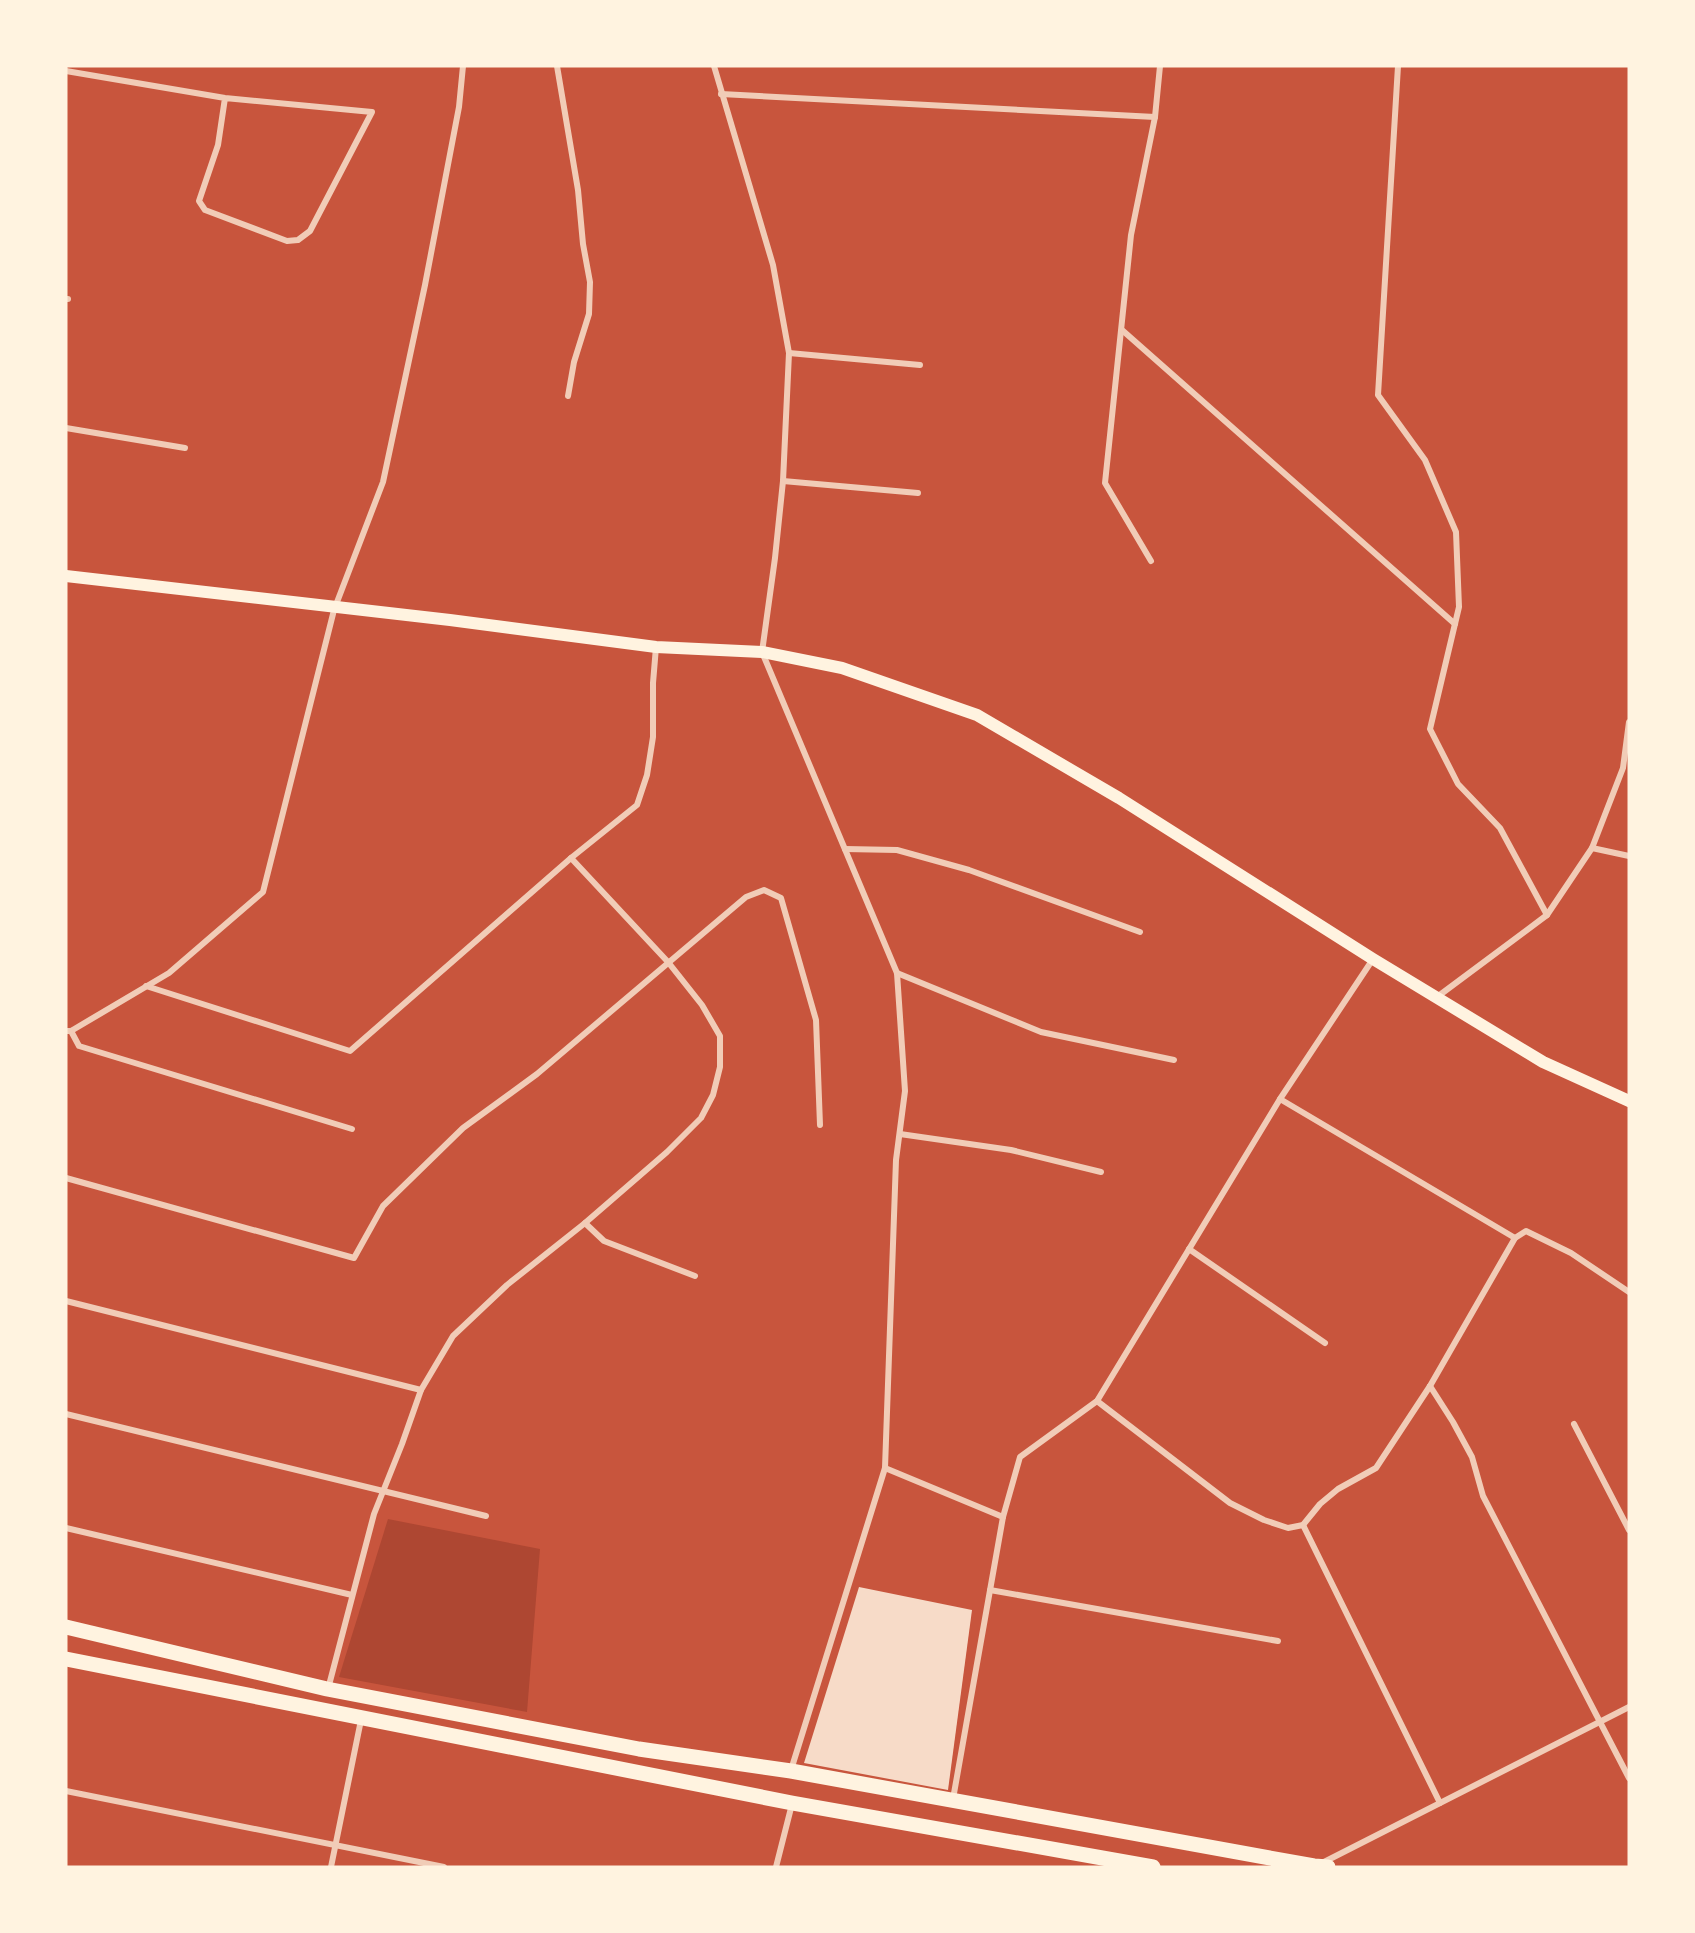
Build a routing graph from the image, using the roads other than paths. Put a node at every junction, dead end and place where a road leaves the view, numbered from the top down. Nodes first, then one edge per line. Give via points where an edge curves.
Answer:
1 (463, 66) edge
2 (557, 66) edge
3 (714, 66) edge
4 (1160, 66) edge
5 (1398, 66) edge
6 (66, 71) edge
7 (721, 94) junction
8 (225, 98) junction
9 (1155, 117) junction
10 (1122, 330) junction
11 (789, 353) junction
12 (920, 365) dead end
13 (568, 396) dead end
14 (66, 428) edge
15 (185, 448) dead end
16 (783, 481) junction
17 (918, 494) dead end
18 (1150, 561) dead end
19 (66, 576) edge
20 (335, 607) junction
21 (1455, 624) junction
22 (656, 646) junction
23 (762, 652) junction
24 (1629, 722) edge
25 (1592, 848) junction
26 (844, 849) junction
27 (1629, 856) edge
28 (571, 858) junction
29 (1547, 915) junction
30 (1140, 932) dead end
31 (1373, 959) junction
32 (668, 962) junction
33 (897, 973) junction
34 (146, 986) junction
35 (1436, 997) junction
36 (68, 1031) edge
37 (1174, 1060) dead end
38 (1280, 1099) junction
39 (1629, 1101) edge
40 (820, 1125) dead end
41 (352, 1129) dead end
42 (900, 1134) junction
43 (1101, 1172) dead end
44 (66, 1178) edge
45 (585, 1223) junction
46 (1515, 1238) junction
47 (1189, 1249) junction
48 (695, 1276) dead end
49 (1629, 1292) edge
50 (66, 1301) edge
51 (1325, 1343) dead end
52 (1430, 1386) junction
53 (421, 1390) junction
54 (1097, 1401) junction
55 (66, 1414) edge
56 (1574, 1424) dead end
57 (885, 1468) junction
58 (382, 1492) junction
59 (486, 1516) dead end
60 (1003, 1517) junction
61 (1303, 1526) junction
62 (66, 1528) edge
63 (1629, 1530) edge
64 (990, 1590) junction
65 (352, 1595) junction
66 (66, 1627) edge
67 (1278, 1641) dead end
68 (66, 1659) edge
69 (327, 1689) junction
70 (1629, 1707) edge
71 (361, 1719) junction
72 (1601, 1722) junction
73 (791, 1771) junction
74 (1629, 1778) edge
75 (66, 1791) edge
76 (953, 1800) junction
77 (792, 1803) junction
78 (1440, 1803) junction
79 (336, 1845) junction
80 (1123, 1864) edge
81 (1314, 1866) edge
82 (332, 1867) edge
83 (444, 1867) edge
84 (776, 1867) edge
85 (1152, 1867) edge
86 (1328, 1867) edge

1 - 20 street via 434,241 383,482
2 - 13 street via 590,282 589,314
3 - 7 street
4 - 9 street
5 - 21 street via 1378,395 1425,460 1456,532 1459,607
6 - 8 street
7 - 9 street
7 - 11 street via 773,265
8 - 8 street via 372,112 310,231 298,240 287,241 205,210 199,201 218,145
9 - 10 street via 1131,235
10 - 18 street via 1105,483
10 - 21 street
11 - 12 street
11 - 16 street
14 - 15 street
16 - 17 street
16 - 23 street
19 - 20 main road
20 - 22 main road
20 - 34 street via 263,892 169,973
21 - 29 street via 1430,729 1458,784 1500,828
22 - 23 main road
22 - 28 street via 653,737 637,805
23 - 26 street
23 - 31 main road via 842,668 977,715 1119,798
24 - 25 street via 1623,768
25 - 27 street
25 - 29 street
26 - 30 street via 897,850 969,870
26 - 33 street
28 - 32 street
28 - 34 street via 350,1051
29 - 35 street
31 - 35 main road
31 - 38 street
32 - 40 street via 746,897 765,890 781,898 816,1020
32 - 44 street via 537,1074 463,1128 382,1206 354,1258
32 - 45 street via 702,1005 720,1036 720,1067 713,1095 701,1118
33 - 37 street via 1041,1032
33 - 42 street via 904,1091
34 - 36 street
35 - 39 main road via 1542,1062
36 - 41 street via 79,1046
38 - 46 street
38 - 47 street
42 - 43 street via 1011,1150
42 - 57 street
45 - 48 street via 604,1240
45 - 53 street via 507,1285 453,1336
46 - 49 street via 1526,1231 1571,1254
46 - 52 street
47 - 51 street
47 - 54 street
50 - 53 street
52 - 61 street via 1376,1468 1338,1489
52 - 72 street via 1472,1457 1483,1496
53 - 58 street
54 - 60 street via 1020,1457
54 - 61 street via 1230,1503 1288,1528
55 - 58 street
56 - 63 street
57 - 60 street
57 - 73 street
58 - 59 street
58 - 65 street
60 - 64 street
61 - 78 street
62 - 65 street
64 - 67 street
64 - 76 street
65 - 69 street
66 - 69 main road
68 - 71 main road
69 - 73 main road via 639,1749
70 - 72 street
71 - 77 main road
71 - 79 street
72 - 74 street
72 - 78 street
73 - 76 main road
75 - 79 street
76 - 81 main road
77 - 80 main road
77 - 84 street
78 - 81 street
79 - 82 street
79 - 83 street
80 - 85 main road
81 - 86 main road

